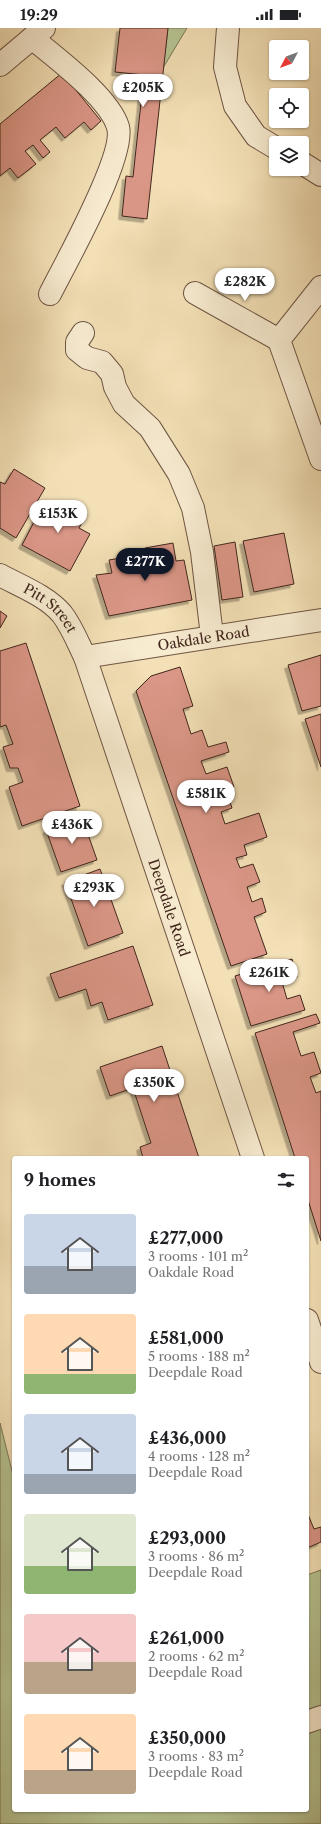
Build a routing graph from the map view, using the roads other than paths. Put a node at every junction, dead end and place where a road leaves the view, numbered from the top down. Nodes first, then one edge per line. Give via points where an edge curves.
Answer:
1 (228, 28) edge
2 (38, 33) edge
3 (0, 65) edge
4 (269, 144) edge
5 (309, 167) edge
6 (321, 175) edge
7 (321, 286) edge
8 (195, 293) dead end
9 (50, 294) dead end
10 (83, 332) dead end
11 (279, 340) junction
12 (321, 459) edge
13 (0, 574) edge
14 (321, 620) edge
15 (212, 636) junction
16 (85, 658) junction
17 (252, 1156) edge
18 (309, 1326) edge
19 (321, 1362) edge
20 (321, 1717) edge
21 (309, 1721) edge

1 - 4 street via 225,67 235,106 256,136
2 - 3 street
2 - 9 street via 110,112 118,128 118,145 110,173
5 - 6 street
7 - 11 street
8 - 11 street
10 - 15 street via 76,350 87,358 102,362 112,374 115,387 124,404 150,428 180,474 193,508
11 - 12 street
13 - 16 street, Pitt Street via 47,601 61,614 70,626
14 - 15 street, Oakdale Road
15 - 16 street, Oakdale Road
16 - 17 street, Deepdale Road
18 - 19 street
20 - 21 street

